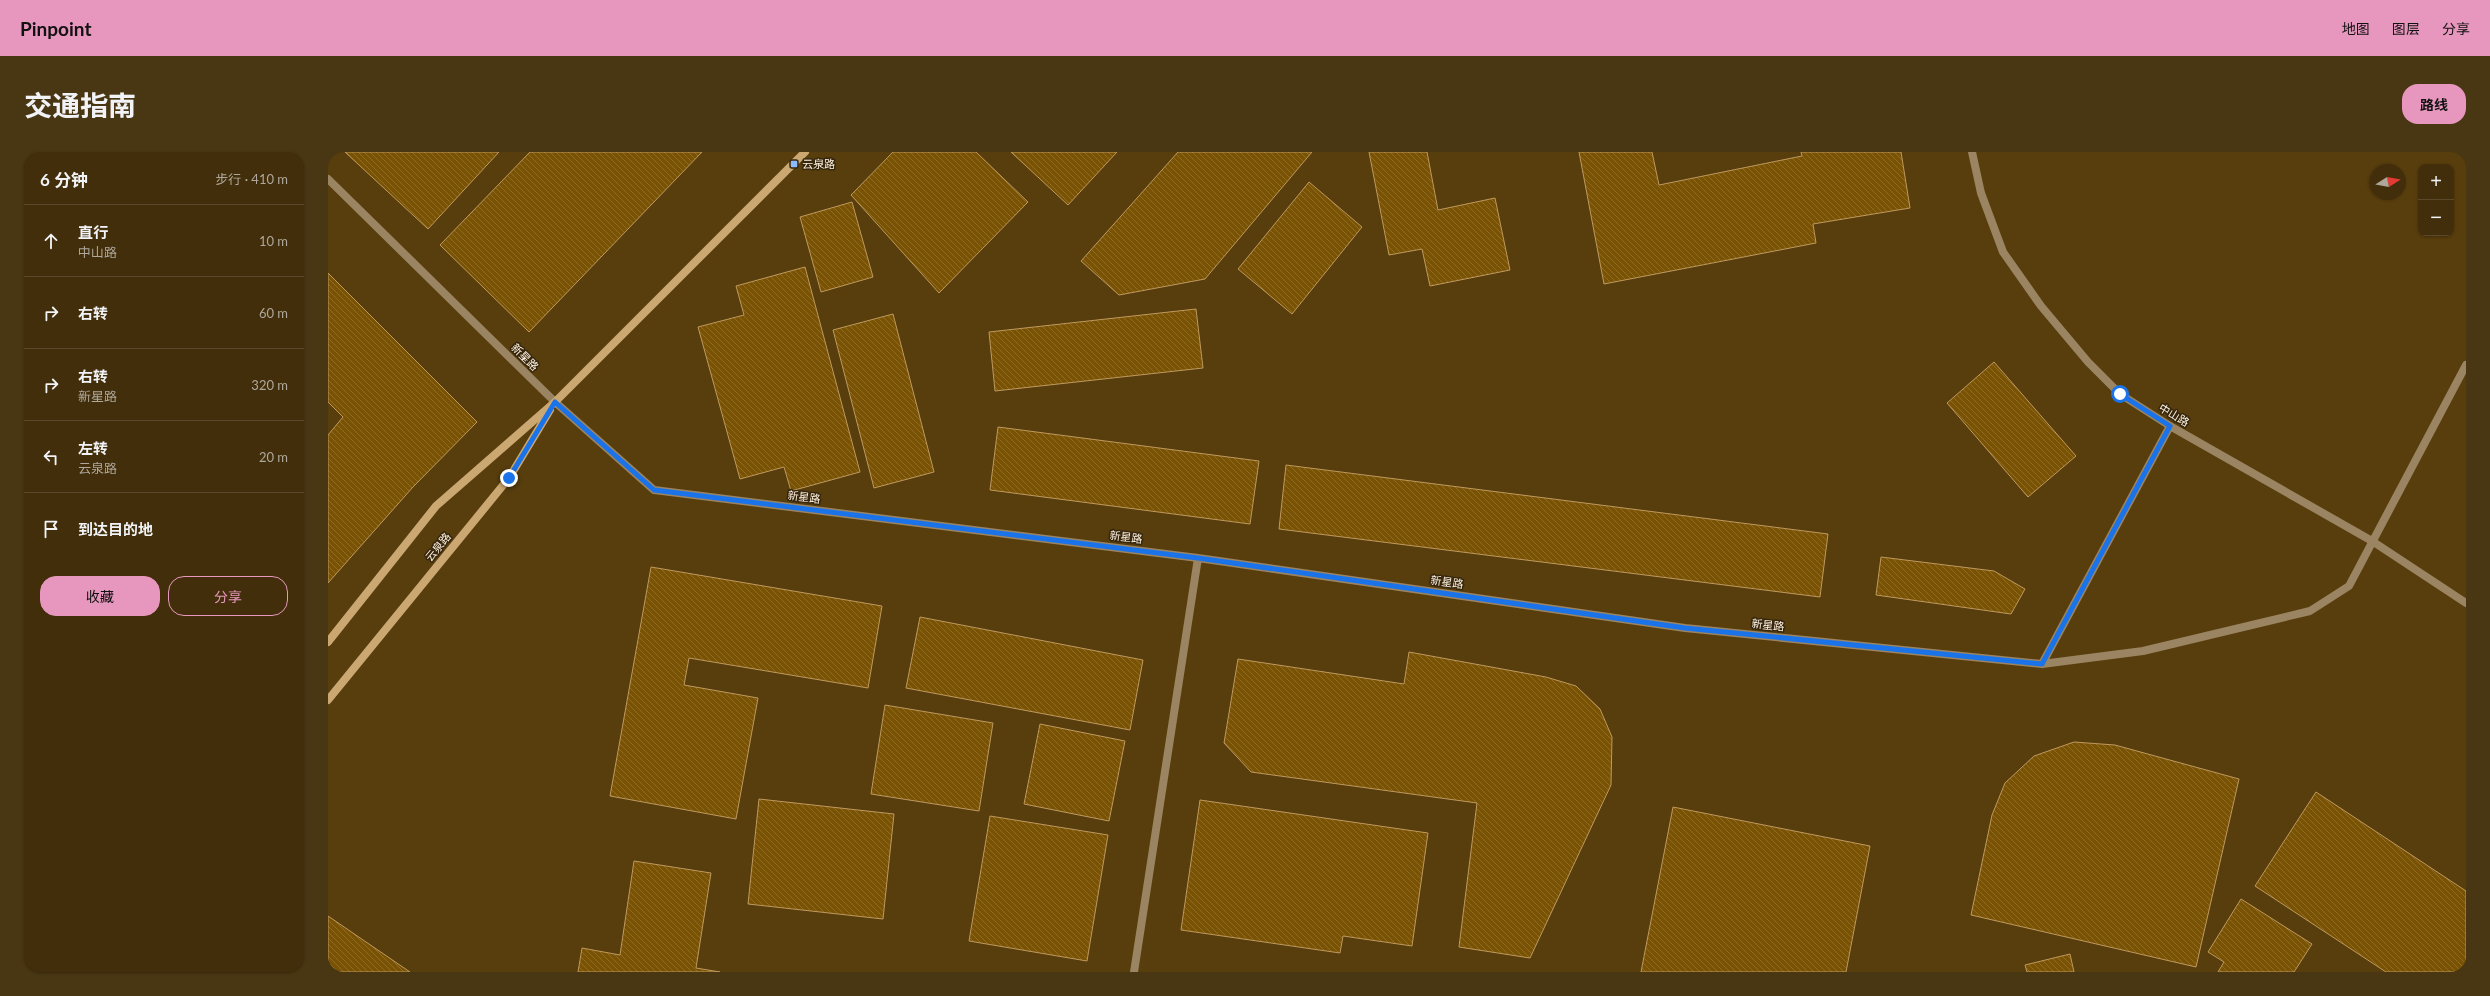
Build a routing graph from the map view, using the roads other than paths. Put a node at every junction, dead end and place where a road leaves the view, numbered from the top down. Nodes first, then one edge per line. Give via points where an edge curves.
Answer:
1 (805, 152) edge
2 (1972, 152) edge
3 (328, 178) edge
4 (2466, 365) edge
5 (555, 402) junction
6 (2170, 426) junction
7 (2372, 541) junction
8 (1198, 558) junction
9 (2466, 603) edge
10 (328, 642) edge
11 (2042, 664) junction
12 (328, 700) edge
13 (1134, 972) edge

1 - 5 main road, 云泉路
2 - 6 street, 中山路 via 1981,193 2003,252 2041,306 2088,362 2120,394
3 - 5 street, 新星路
4 - 7 street, 新星路
5 - 8 street, 新星路 via 654,490
5 - 10 main road, 云泉路 via 436,506
5 - 12 main road, 云泉路 via 509,478
6 - 7 street, 中山路
6 - 11 street
7 - 9 street, 中山路
7 - 11 street, 新星路 via 2349,586 2310,612 2143,651
8 - 11 street, 新星路 via 1685,628
8 - 13 street

